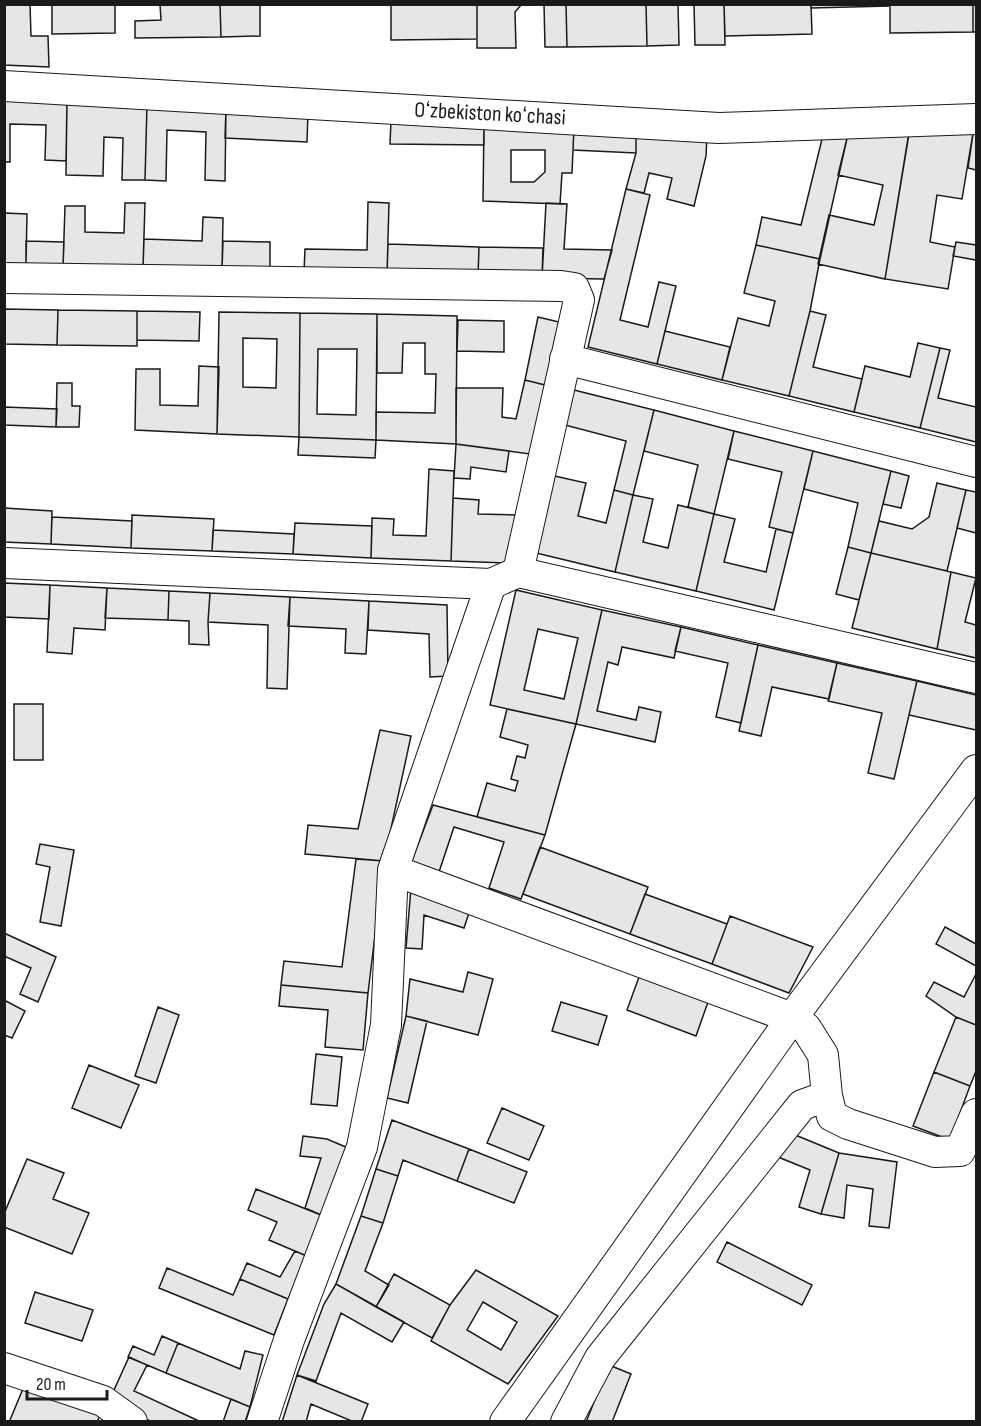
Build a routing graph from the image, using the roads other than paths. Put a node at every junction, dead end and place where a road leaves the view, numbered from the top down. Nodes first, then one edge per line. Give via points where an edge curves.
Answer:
1 (4, 86) edge
2 (976, 119) edge
3 (4, 278) edge
4 (565, 359) junction
5 (976, 462) edge
6 (4, 564) edge
7 (505, 578) junction
8 (976, 678) edge
9 (976, 770) edge
10 (393, 870) junction
11 (792, 1018) junction
12 (827, 1096) junction
13 (976, 1114) edge
14 (4, 1368) edge
15 (132, 1422) edge
16 (262, 1422) edge
17 (505, 1422) edge
18 (566, 1422) edge

1 - 2 street, Oʻzbekiston koʻchasi via 720,128
3 - 4 street via 561,286 574,288 579,300
4 - 5 street
4 - 7 street
6 - 7 street
7 - 8 street
7 - 10 street
9 - 11 street
10 - 11 street
10 - 16 street via 386,1025 362,1147
11 - 12 street via 806,1028 823,1055
11 - 17 street
12 - 13 street via 832,1116 935,1152 960,1151
12 - 18 street via 802,1105 600,1358
14 - 15 street via 103,1401

